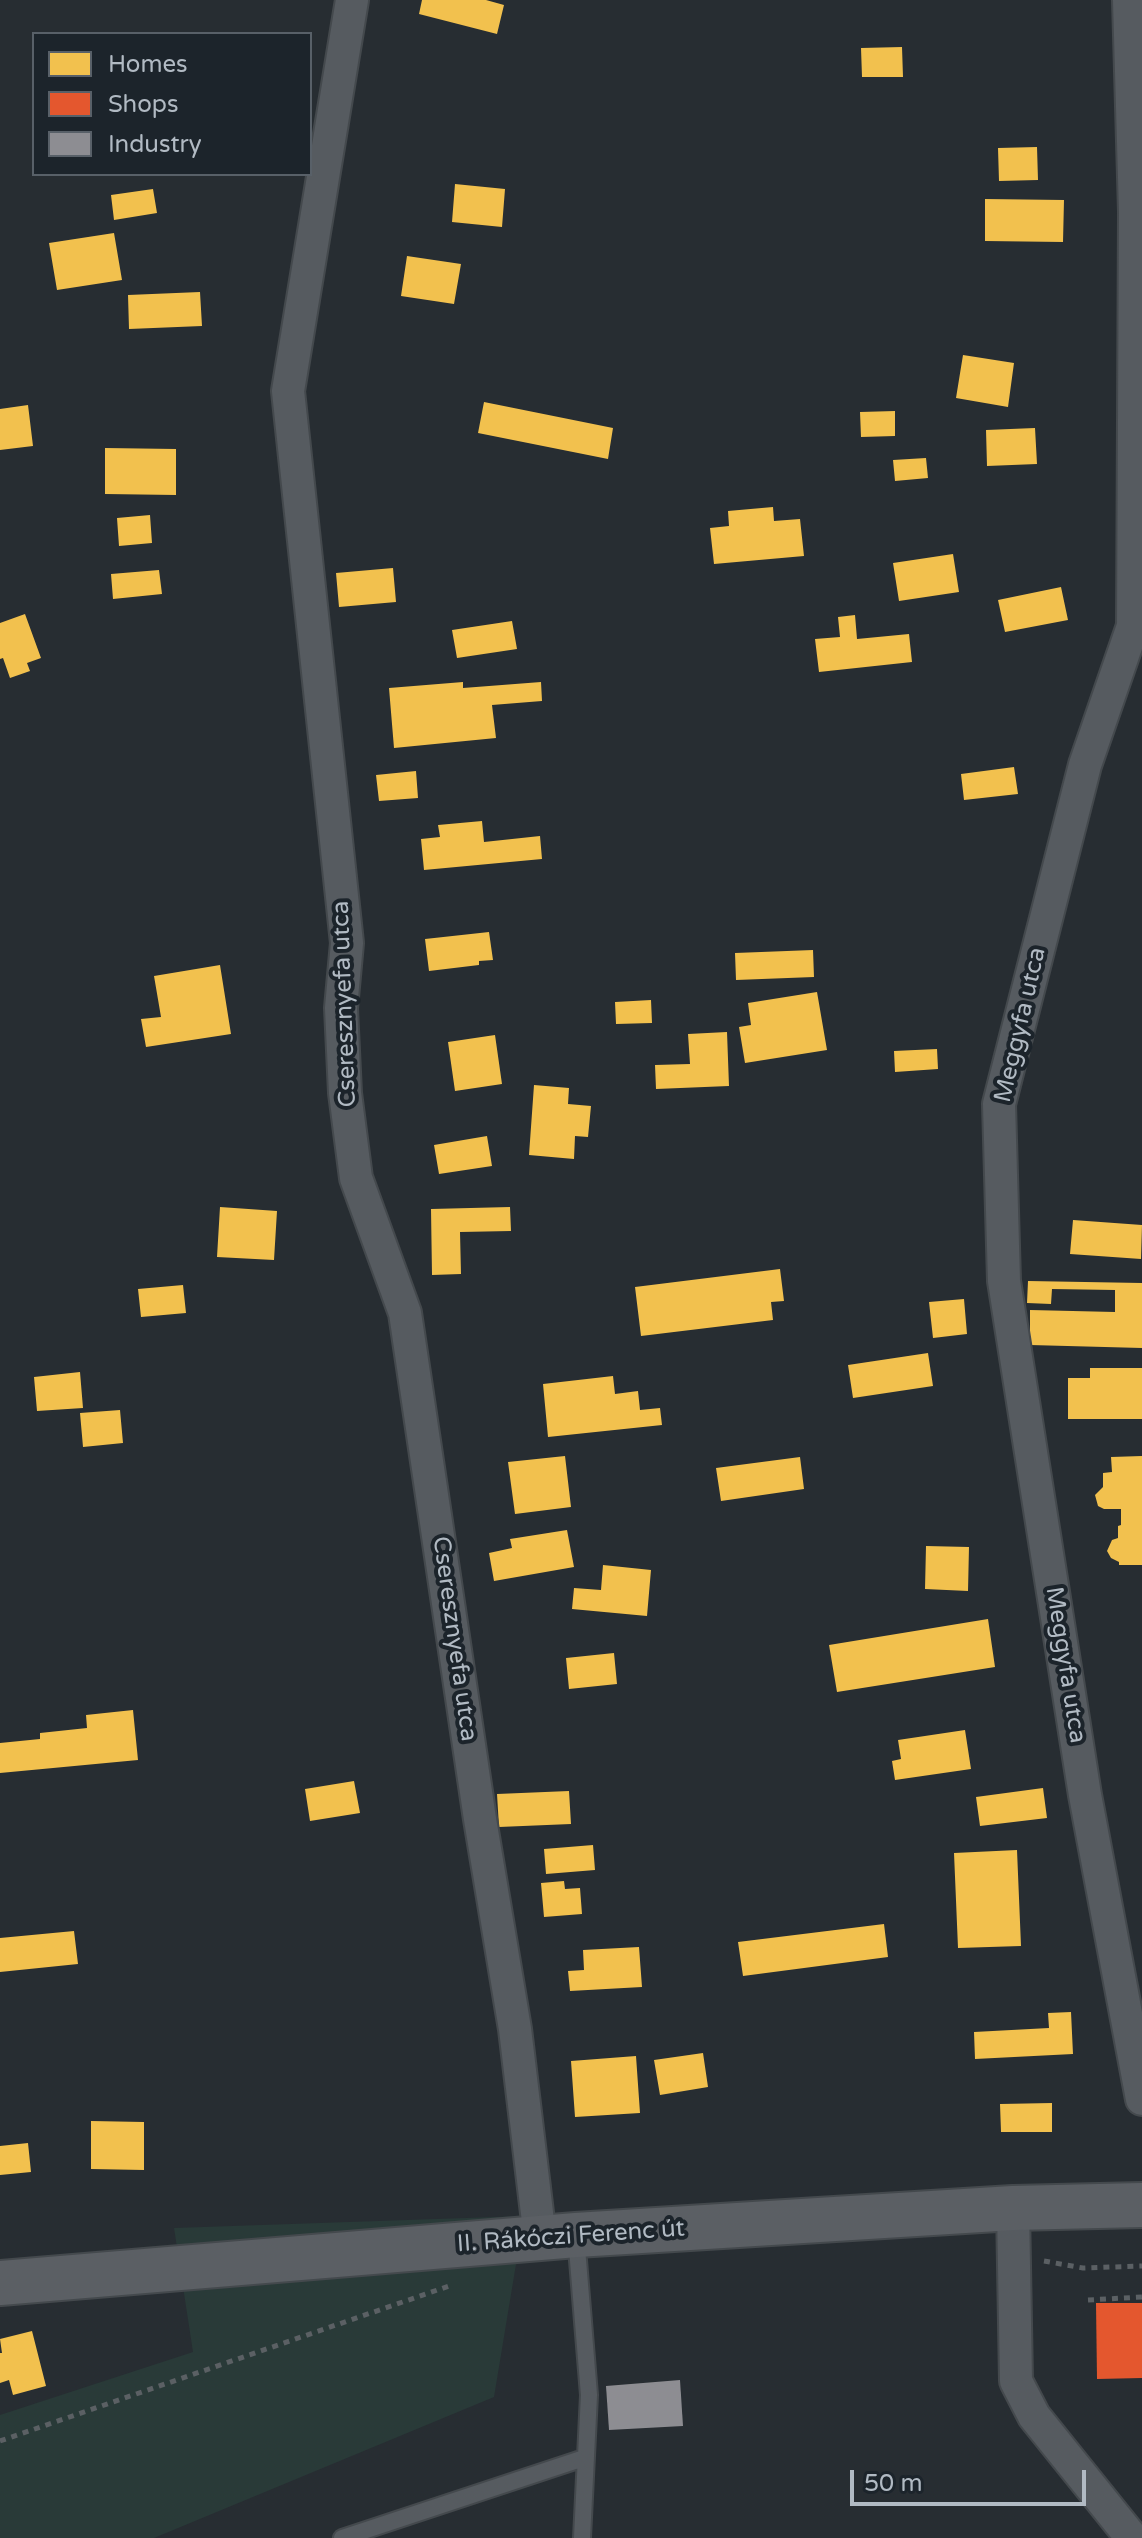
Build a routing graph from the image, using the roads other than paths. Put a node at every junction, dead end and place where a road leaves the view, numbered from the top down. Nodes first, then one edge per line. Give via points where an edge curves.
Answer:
1 (352, 0) edge
2 (1129, 0) edge
3 (1142, 2099) edge
4 (1142, 2205) edge
5 (1013, 2208) junction
6 (558, 2236) junction
7 (0, 2283) edge
8 (584, 2458) junction
9 (342, 2538) edge
10 (582, 2538) edge
11 (1132, 2538) edge

1 - 6 street, Cseresznyefa utca via 288,391 347,943 341,1008 345,1093 356,1178 405,1313 515,2029
2 - 3 street, Meggyfa utca via 1135,212 1133,626 1085,765 999,1104 1004,1281 1085,1795
4 - 5 main road, II. Rákóczi Ferenc út
5 - 6 main road, II. Rákóczi Ferenc út
5 - 11 street via 1016,2381 1034,2416
6 - 7 main road, II. Rákóczi Ferenc út
6 - 8 lane via 589,2395
8 - 9 lane
8 - 10 lane

